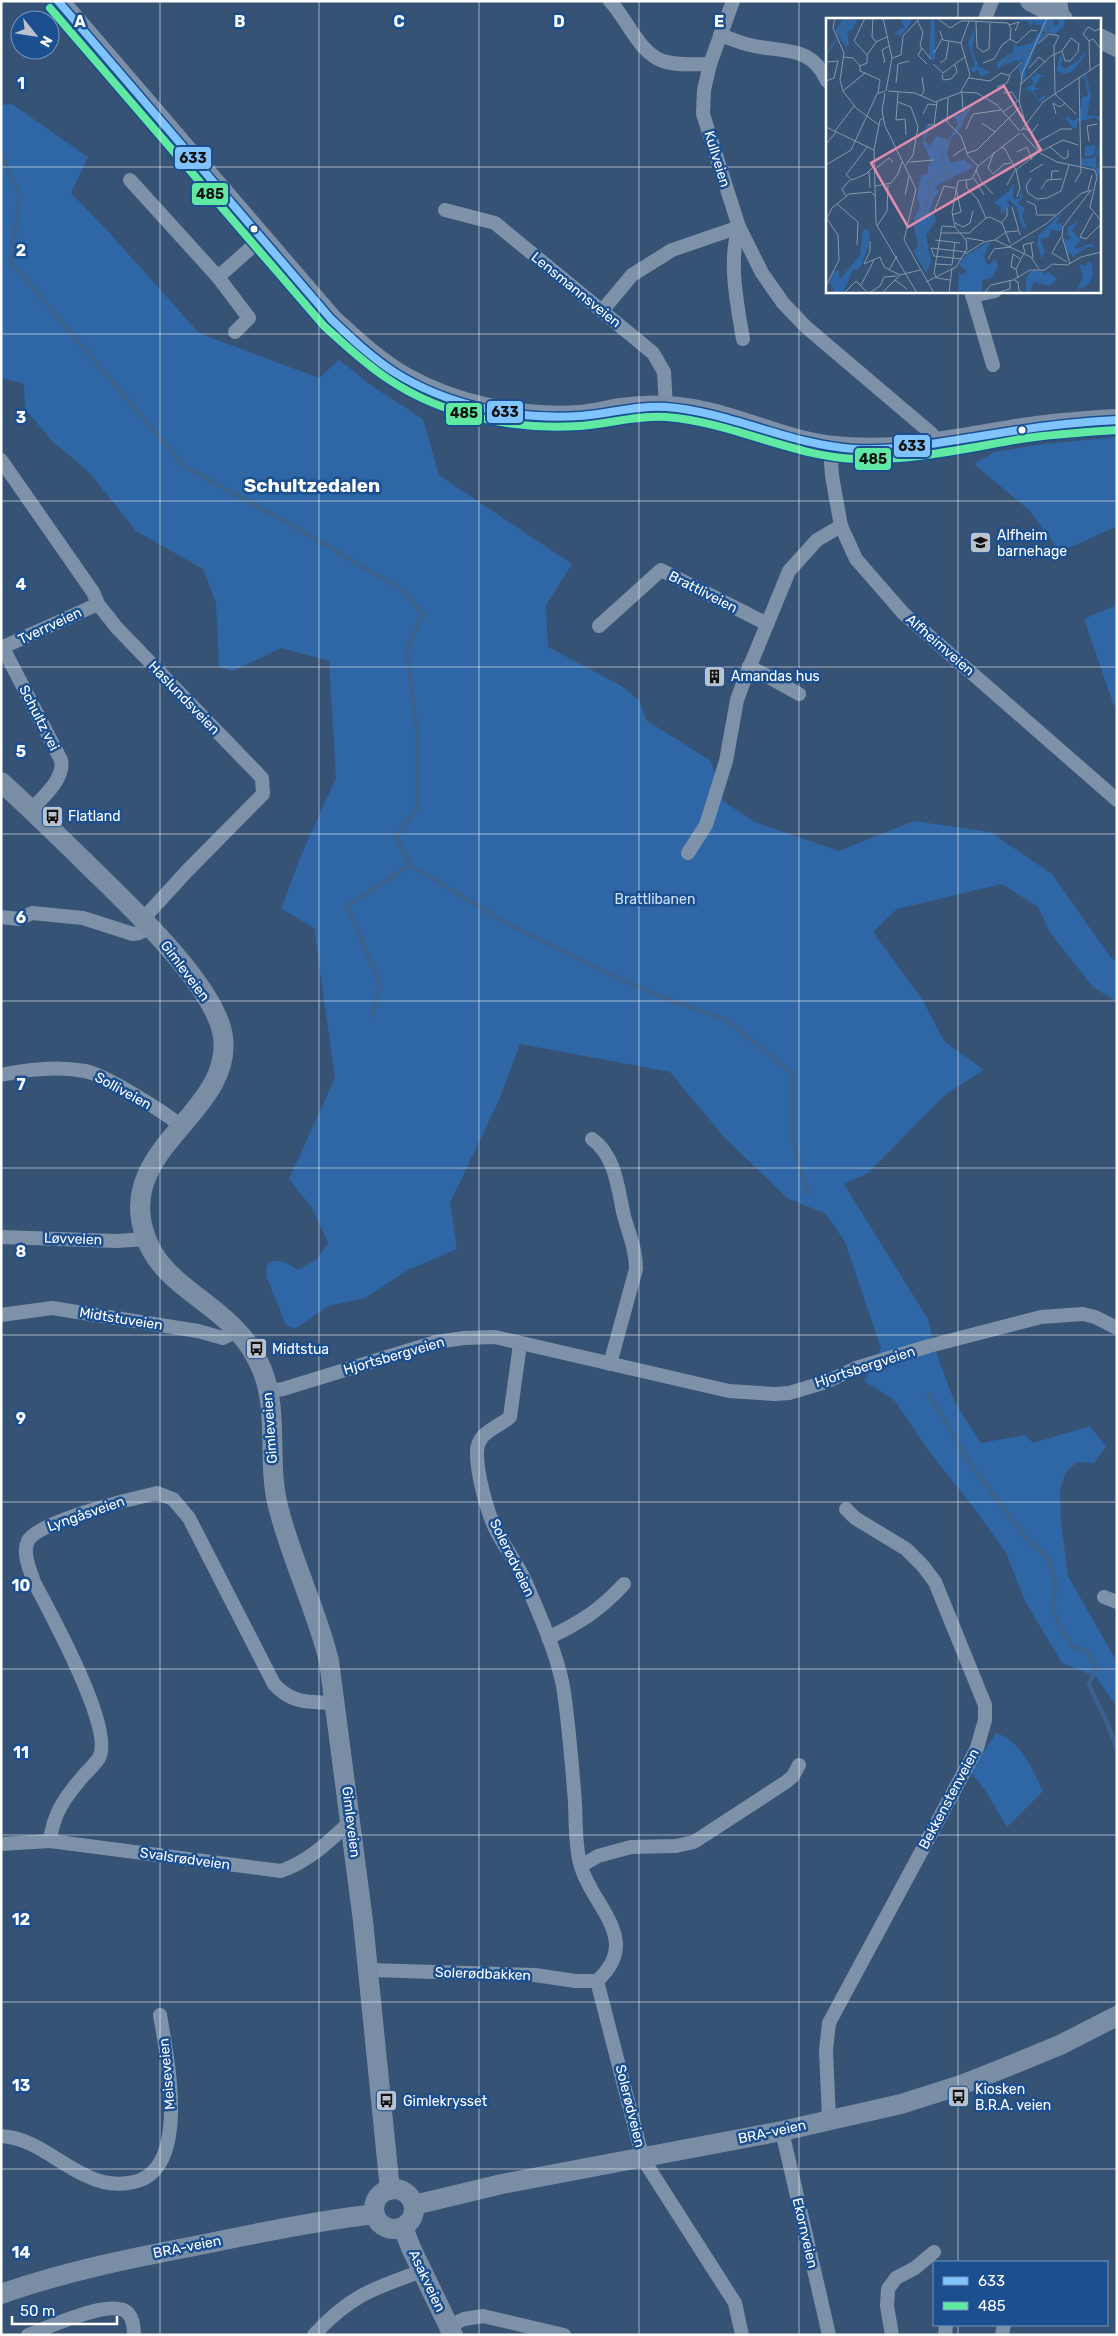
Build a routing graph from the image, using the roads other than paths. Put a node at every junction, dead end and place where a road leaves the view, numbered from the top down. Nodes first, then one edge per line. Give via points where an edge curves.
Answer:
1 (58, 1) edge
2 (610, 1) edge
3 (733, 1) edge
4 (992, 1) edge
5 (1030, 1) edge
6 (1060, 1) edge
7 (984, 18) edge
8 (1061, 18) edge
9 (1063, 18) edge
10 (720, 35) junction
11 (1100, 38) edge
12 (1117, 47) edge
13 (710, 64) junction
14 (826, 79) edge
15 (130, 180) dead end
16 (445, 210) dead end
17 (739, 227) junction
18 (261, 239) junction
19 (218, 278) junction
20 (987, 292) edge
21 (972, 294) edge
22 (602, 311) junction
23 (235, 332) dead end
24 (743, 339) dead end
25 (993, 365) dead end
26 (666, 407) junction
27 (1117, 420) edge
28 (933, 444) junction
29 (833, 447) junction
30 (1, 460) edge
31 (841, 526) junction
32 (98, 604) junction
33 (767, 624) junction
34 (599, 626) dead end
35 (2, 648) edge
36 (750, 666) junction
37 (799, 694) dead end
38 (1, 782) edge
39 (1117, 800) edge
40 (31, 810) junction
41 (688, 853) dead end
42 (1, 917) edge
43 (147, 923) junction
44 (1, 1075) edge
45 (181, 1126) junction
46 (592, 1139) dead end
47 (1, 1237) edge
48 (146, 1238) junction
49 (1, 1315) edge
50 (1117, 1328) edge
51 (237, 1331) junction
52 (520, 1344) junction
53 (610, 1364) junction
54 (268, 1391) junction
55 (846, 1509) dead end
56 (624, 1584) dead end
57 (548, 1638) junction
58 (334, 1703) junction
59 (799, 1765) dead end
60 (351, 1821) junction
61 (50, 1841) junction
62 (1, 1844) edge
63 (581, 1866) junction
64 (369, 1970) junction
65 (597, 1981) junction
66 (160, 2015) dead end
67 (1117, 2016) edge
68 (829, 2120) junction
69 (782, 2131) junction
70 (1, 2136) edge
71 (643, 2159) junction
72 (390, 2190) junction
73 (414, 2205) junction
74 (375, 2214) junction
75 (404, 2227) junction
76 (934, 2252) dead end
77 (422, 2271) junction
78 (1, 2294) edge
79 (451, 2330) edge
80 (28, 2335) edge
81 (134, 2335) edge
82 (314, 2335) edge
83 (564, 2335) edge
84 (742, 2335) edge
85 (829, 2335) edge
86 (892, 2335) edge

1 - 18 main road
2 - 13 street via 652,55 663,61
3 - 10 street, Kullveien
4 - 7 street
5 - 8 street
6 - 9 street
10 - 13 street, Kullveien
10 - 14 street via 750,46 799,52 820,68
11 - 12 street
13 - 17 street, Kullveien via 703,114
15 - 19 street
16 - 22 street, Lensmannsveien via 495,223
17 - 22 street via 672,250 632,275
17 - 24 street via 734,244 736,299
17 - 28 street, Kullveien via 762,273 783,303 806,327 932,434
18 - 19 street
18 - 26 main road via 331,319 368,352 404,378 436,393 470,404 537,418
19 - 23 street via 249,318
20 - 21 street
21 - 25 street
22 - 26 street, Lensmannsveien via 652,354 664,372
26 - 29 main road via 708,412 777,435
27 - 28 main road via 1011,430
28 - 29 main road via 865,449
29 - 31 street, Alfheimveien via 832,476
30 - 32 street, Haslundsveien via 93,592
31 - 33 street via 817,540 789,571
31 - 39 street, Alfheimveien via 856,559 903,613
32 - 35 street, Tverrveien
32 - 43 street, Haslundsveien via 124,636 262,778 264,786 264,794 187,871
33 - 34 street, Brattliveien via 661,570
33 - 36 street
35 - 40 street, Schultz vei via 61,760 61,775
36 - 37 street
36 - 41 street via 706,825
38 - 40 street, Gimleveien
40 - 43 street, Gimleveien
42 - 43 street via 19,919 32,913 83,918 132,934 140,934
43 - 45 street, Gimleveien via 215,1011 223,1038 223,1052 212,1086
44 - 45 street, Solliveien via 35,1070 86,1071
45 - 48 street, Gimleveien via 147,1172 141,1195
46 - 53 street via 600,1145 613,1168 636,1254 636,1269
47 - 48 street, Løvveien via 117,1241
48 - 51 street, Gimleveien via 161,1265
49 - 51 street, Midtstuveien via 52,1308 198,1331 223,1338
50 - 53 street, Hjortsbergveien via 1095,1316 1083,1314 1041,1317 930,1346 856,1368 826,1382 775,1394 729,1391
51 - 54 street, Gimleveien via 257,1359
52 - 53 street, Hjortsbergveien
52 - 54 street, Hjortsbergveien via 495,1337 436,1342
52 - 57 street, Solerødveien via 510,1417 484,1434 479,1440 477,1454 483,1490 495,1528 522,1574
54 - 58 street, Gimleveien via 278,1506 324,1640
55 - 68 street, Bekkenstenveien via 854,1518 906,1549 935,1582 985,1705 986,1720 977,1748 828,2023
56 - 57 street via 585,1620
57 - 63 street, Solerødveien via 564,1694
58 - 60 street, Gimleveien
58 - 61 street, Lyngåsveien via 290,1698 274,1684 189,1518 173,1499 157,1493 52,1524 28,1540 29,1567 86,1687 103,1745 99,1757 64,1798 55,1816
59 - 63 street via 786,1782 694,1842 676,1846 631,1847 598,1856
60 - 61 street, Svalsrødveien via 313,1856 281,1871
60 - 64 street, Gimleveien
61 - 62 street, Svalsrødveien
63 - 65 street, Solerødveien via 611,1921 616,1937 611,1964
64 - 65 street, Solerødbakken via 535,1975
64 - 72 street, Gimleveien
65 - 71 street, Solerødveien
66 - 70 street, Meiseveien via 172,2096 170,2132 161,2161 141,2182 102,2182 74,2170 26,2140
67 - 68 street, BRA-veien via 1060,2045 961,2085 901,2104
68 - 69 street, BRA-veien
69 - 71 street, BRA-veien
69 - 85 street, Ekornveien
71 - 73 street, BRA-veien via 502,2184
71 - 84 street, Solerødveien via 731,2295
72 - 73 street via 405,2192
72 - 74 street via 377,2199
73 - 75 street via 412,2218
74 - 75 street via 383,2226
74 - 78 street, BRA-veien via 111,2262 42,2279
75 - 77 street, Asakveien
76 - 86 street via 896,2278 888,2289
77 - 79 street, Asakveien
77 - 82 street via 353,2300 334,2313
79 - 83 street via 464,2319 483,2316
80 - 81 street via 102,2308 128,2313

